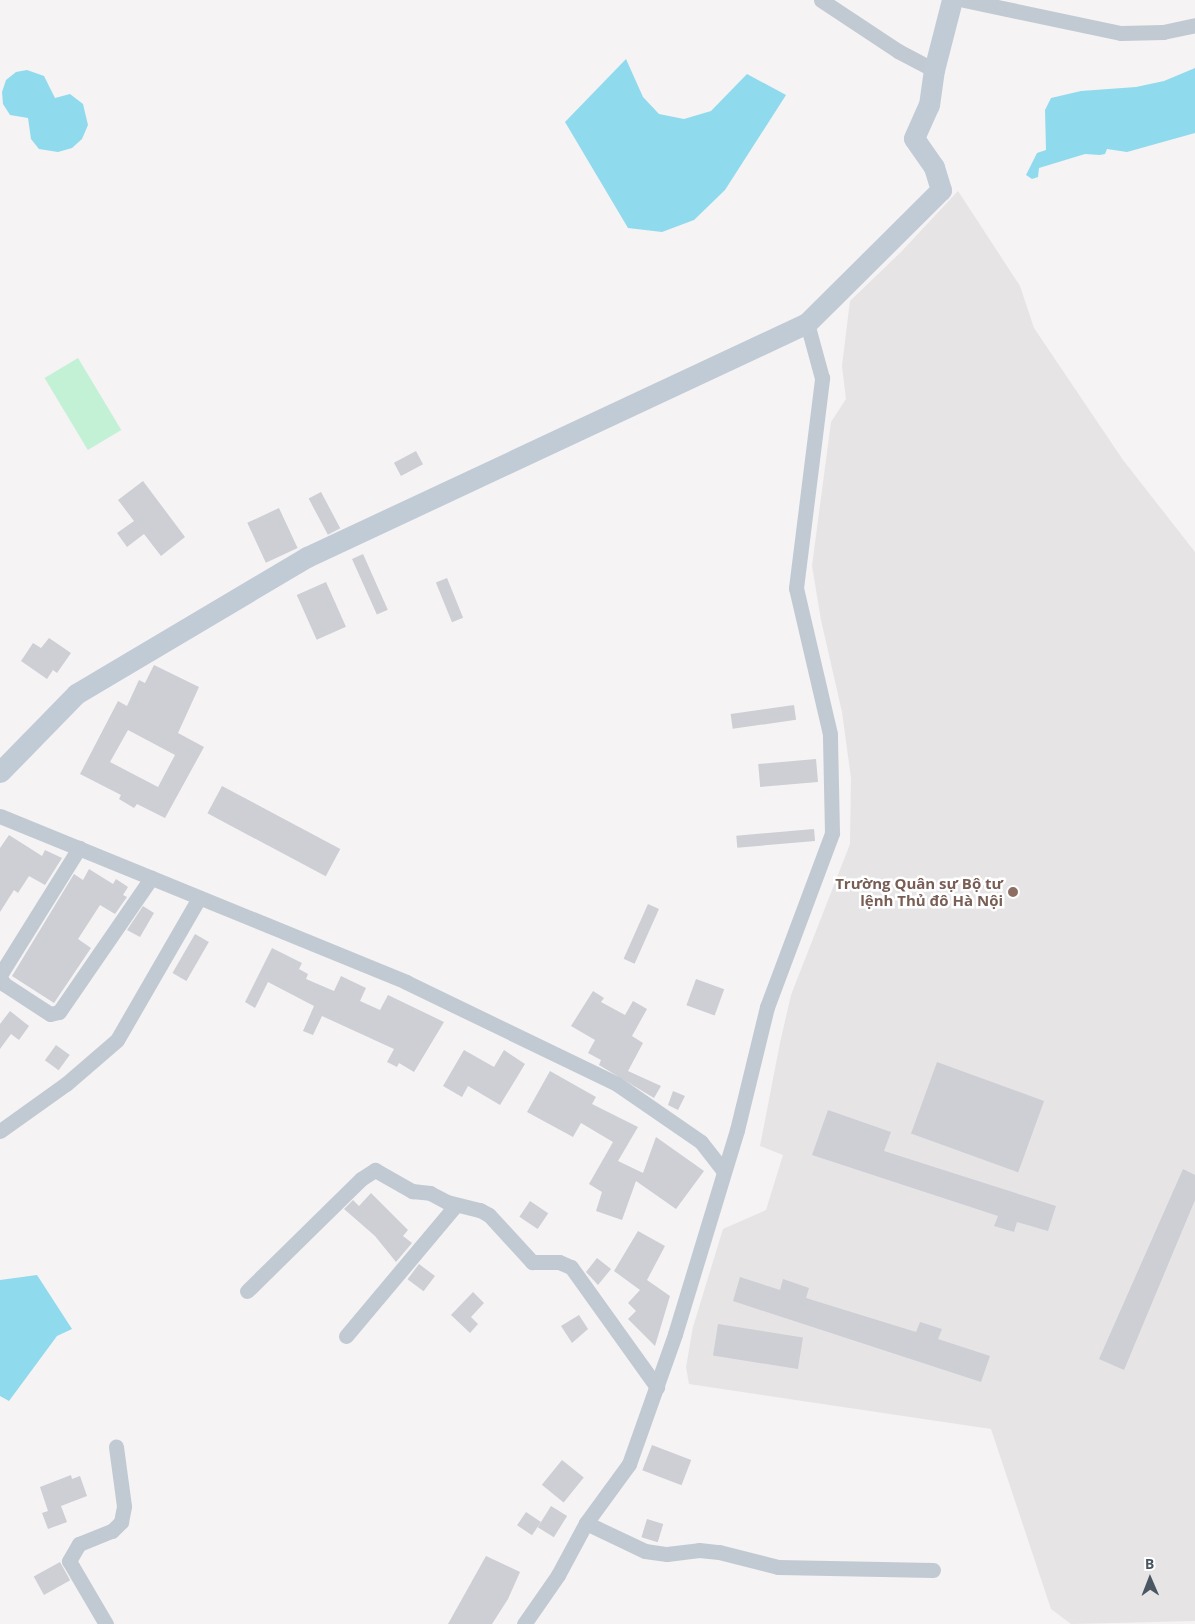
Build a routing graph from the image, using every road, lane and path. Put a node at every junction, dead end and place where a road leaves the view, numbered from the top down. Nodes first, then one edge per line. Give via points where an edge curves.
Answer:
1 (822, 0) edge
2 (952, 0) edge
3 (964, 0) edge
4 (1195, 25) edge
5 (934, 70) junction
6 (807, 323) junction
7 (0, 772) edge
8 (0, 816) edge
9 (79, 848) junction
10 (151, 878) junction
11 (199, 898) junction
12 (0, 976) edge
13 (0, 1130) edge
14 (724, 1171) junction
15 (456, 1205) junction
16 (247, 1291) dead end
17 (346, 1336) dead end
18 (657, 1387) junction
19 (116, 1447) dead end
20 (586, 1523) junction
21 (933, 1570) dead end
22 (106, 1624) edge
23 (524, 1624) edge

1 - 5 street via 890,46
2 - 5 street
3 - 4 street via 1121,33 1163,32
5 - 6 street via 929,104 914,138 934,167 941,190
6 - 7 street via 307,557 76,694
6 - 14 street via 822,378 796,588 830,734 832,833 767,1008
8 - 9 street
9 - 10 street
9 - 12 street
10 - 11 street
10 - 12 street via 59,1012 50,1014 4,984
11 - 13 street via 117,1040 66,1084
11 - 14 street via 406,982 617,1084 701,1142
14 - 18 street
15 - 16 street via 430,1193 404,1188 375,1170 368,1173
15 - 17 street
15 - 18 street via 489,1215 532,1262 559,1262 571,1267
18 - 20 street via 629,1464
19 - 22 street via 124,1506 121,1522 112,1531 79,1544 69,1561
20 - 21 street via 645,1551 667,1554 699,1550 719,1552 778,1567
20 - 23 street via 558,1575

